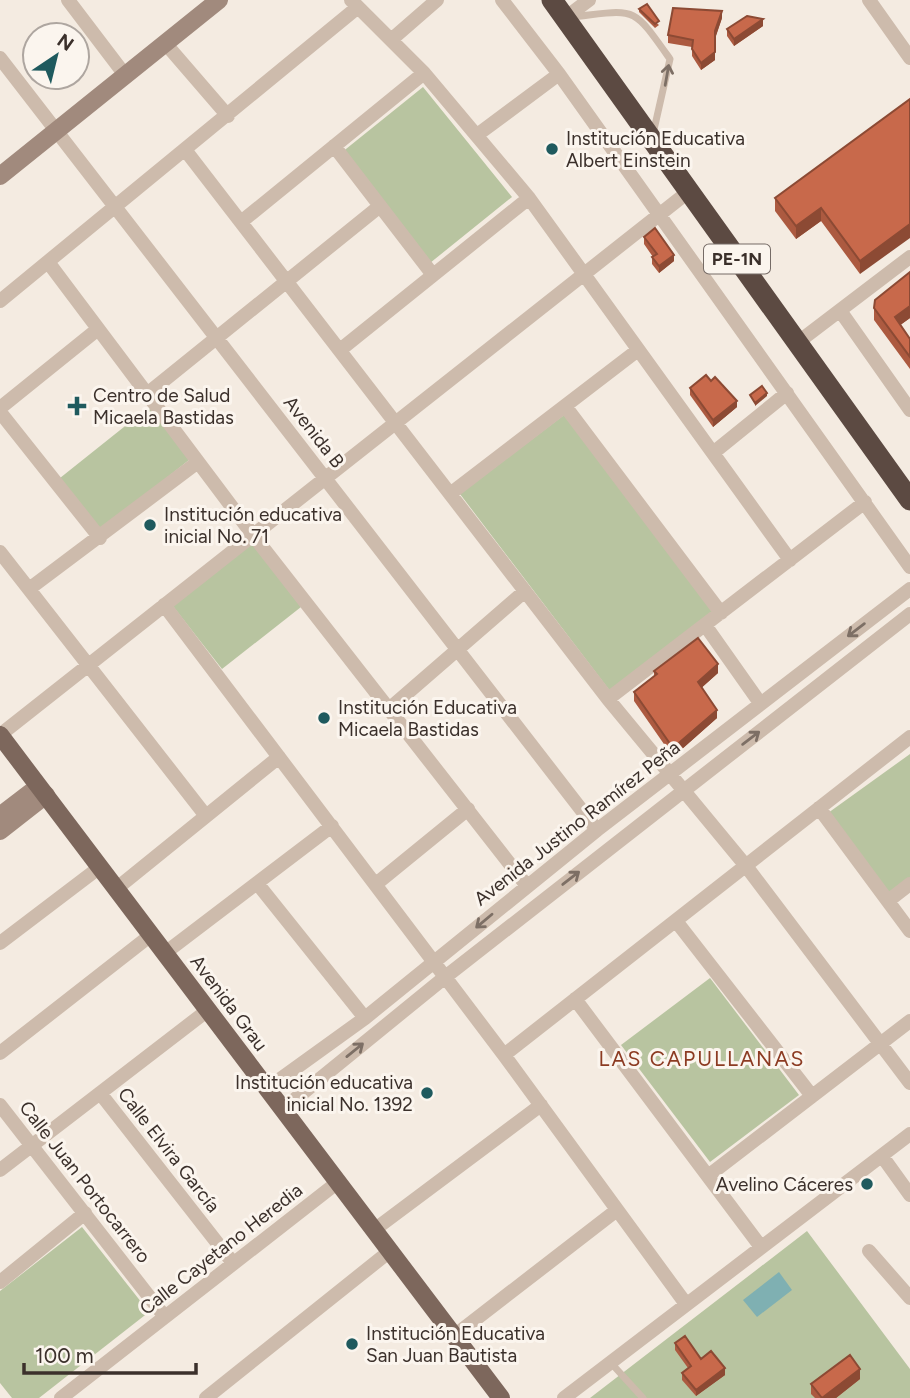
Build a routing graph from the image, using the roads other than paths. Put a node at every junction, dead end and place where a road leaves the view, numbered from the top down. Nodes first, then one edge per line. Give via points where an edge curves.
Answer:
1 (68, 0) edge
2 (219, 0) edge
3 (437, 0) edge
4 (502, 0) edge
5 (552, 0) edge
6 (589, 0) edge
7 (869, 0) edge
8 (355, 4) edge
9 (565, 18) junction
10 (391, 40) junction
11 (165, 43) junction
12 (0, 58) edge
13 (910, 58) edge
14 (424, 73) junction
15 (559, 74) junction
16 (125, 75) junction
17 (228, 116) junction
18 (57, 130) junction
19 (477, 135) junction
20 (651, 141) junction
21 (334, 146) junction
22 (186, 151) junction
23 (0, 176) edge
24 (688, 192) junction
25 (529, 198) junction
26 (380, 206) junction
27 (116, 207) junction
28 (660, 214) junction
29 (241, 222) junction
30 (910, 257) edge
31 (48, 262) junction
32 (433, 275) junction
33 (583, 275) junction
34 (286, 280) junction
35 (0, 301) edge
36 (841, 312) junction
37 (98, 329) junction
38 (216, 337) junction
39 (797, 343) junction
40 (340, 350) junction
41 (638, 350) junction
42 (787, 393) junction
43 (147, 394) junction
44 (565, 405) junction
45 (0, 410) edge
46 (910, 410) edge
47 (396, 423) junction
48 (713, 453) junction
49 (198, 462) junction
50 (325, 478) junction
51 (450, 494) junction
52 (910, 500) edge
53 (865, 502) junction
54 (253, 536) junction
55 (100, 538) junction
56 (0, 552) edge
57 (790, 560) junction
58 (910, 568) edge
59 (29, 589) junction
60 (910, 589) edge
61 (525, 591) junction
62 (164, 605) junction
63 (721, 613) junction
64 (910, 614) edge
65 (705, 625) junction
66 (458, 651) junction
67 (87, 666) junction
68 (608, 699) junction
69 (760, 703) junction
70 (389, 709) junction
71 (0, 735) edge
72 (910, 737) edge
73 (279, 757) junction
74 (668, 776) junction
75 (43, 790) junction
76 (681, 791) junction
77 (819, 808) junction
78 (468, 809) junction
79 (0, 816) edge
80 (206, 816) junction
81 (332, 826) junction
82 (597, 830) junction
83 (0, 831) edge
84 (746, 866) junction
85 (100, 867) junction
86 (257, 883) junction
87 (376, 884) junction
88 (910, 884) edge
89 (527, 886) junction
90 (116, 888) junction
91 (888, 901) junction
92 (676, 920) junction
93 (910, 931) edge
94 (151, 936) junction
95 (0, 943) edge
96 (165, 953) junction
97 (433, 963) junction
98 (444, 978) junction
99 (575, 999) junction
100 (208, 1010) junction
101 (365, 1018) junction
102 (910, 1021) edge
103 (880, 1044) junction
104 (0, 1053) edge
105 (504, 1055) junction
106 (910, 1083) edge
107 (268, 1088) junction
108 (100, 1093) junction
109 (812, 1096) junction
110 (0, 1105) edge
111 (541, 1105) junction
112 (284, 1109) junction
113 (910, 1134) edge
114 (32, 1146) junction
115 (881, 1156) junction
116 (0, 1170) edge
117 (708, 1176) junction
118 (338, 1182) junction
119 (910, 1195) edge
120 (617, 1210) junction
121 (85, 1213) junction
122 (374, 1230) junction
123 (761, 1247) junction
124 (390, 1251) junction
125 (869, 1251) dead end
126 (233, 1264) junction
127 (0, 1282) edge
128 (910, 1298) edge
129 (686, 1304) junction
130 (165, 1317) junction
131 (454, 1336) junction
132 (611, 1363) junction
133 (61, 1398) edge
134 (206, 1398) edge
135 (501, 1398) edge
136 (564, 1398) edge
137 (643, 1398) edge

1 - 16 street
2 - 11 street
3 - 10 street
4 - 15 street
5 - 9 highway, PE-1N
6 - 9 street
7 - 13 street
8 - 10 street
8 - 17 street
9 - 20 highway, PE-1N
20 -> 9 lane via 670,59 642,19 628,12
10 - 14 street
11 - 16 street
11 - 17 street
12 - 18 street, Avenida B
14 - 19 street
14 - 21 street
15 - 19 street
15 - 28 street
16 - 18 street
17 - 22 street
18 - 23 street
18 - 27 street, Avenida B
19 - 25 street
20 - 24 highway, PE-1N
21 - 26 street
21 - 29 street
22 - 27 street
22 - 29 street
24 - 28 street
24 - 39 highway, PE-1N
25 - 32 street
25 - 33 street
26 - 32 street
26 - 34 street
27 - 31 street
27 - 38 street, Avenida B
28 - 33 street
28 - 42 street
29 - 34 street
30 - 36 street
31 - 35 street
31 - 37 street
32 - 40 street
33 - 41 street
33 - 47 street
34 - 38 street
34 - 40 street
36 - 39 street
36 - 46 street
37 - 43 street
37 - 45 street
38 - 43 street
38 - 50 street, Avenida B
39 - 52 highway, PE-1N
40 - 47 street
41 - 44 street
41 - 48 street
42 - 48 street
42 - 53 street
43 - 49 street
44 - 51 street
44 - 63 street
45 - 55 street
47 - 50 street
47 - 51 street
48 - 57 street
49 - 54 street
49 - 55 street
50 - 54 street
50 - 66 street, Avenida B
51 - 61 street
53 - 57 street
53 - 58 street
54 - 62 street
54 - 70 street
55 - 59 street
56 - 59 street
57 - 63 street
59 - 67 street
60 -> 69 street, Avenida Justino Ramírez Peña
61 - 66 street
61 - 68 street
62 - 67 street
62 - 73 street
63 - 65 street
76 -> 64 street, Avenida Justino Ramírez Peña
65 - 68 street
65 - 69 street
66 - 70 street
66 - 82 street, Avenida B
67 - 71 street
67 - 80 street
68 - 74 street
69 - 74 street, Avenida Justino Ramírez Peña
70 - 78 street
71 - 75 main road, Avenida Grau
72 - 77 street
73 - 80 street
73 - 81 street
74 - 76 street
74 - 82 street, Avenida Justino Ramírez Peña
75 - 79 street
75 - 83 street
75 - 85 main road, Avenida Grau
76 - 84 street
98 -> 76 street, Avenida Justino Ramírez Peña
77 - 84 street
77 - 91 street
78 - 87 street
78 - 89 street
80 - 90 street
81 - 86 street
81 - 87 street
82 - 89 street, Avenida Justino Ramírez Peña
84 - 92 street
84 - 103 street
85 - 90 main road, Avenida Grau
85 - 95 street
86 - 96 street
86 - 101 street
87 - 97 street
88 - 91 street
89 -> 97 street, Avenida Justino Ramírez Peña
90 - 94 main road, Avenida Grau
91 - 93 street
92 - 99 street
92 - 109 street
94 - 96 main road, Avenida Grau
94 - 104 street
96 - 100 main road, Avenida Grau
97 - 98 street
97 - 101 street, Avenida Justino Ramírez Peña
98 - 105 street
112 -> 98 street, Avenida Justino Ramírez Peña
99 - 105 street
99 - 117 street
100 - 107 main road, Avenida Grau
100 - 108 street
101 - 107 street, Avenida Justino Ramírez Peña
102 - 103 street
103 - 106 street
103 - 109 street
105 - 111 street
107 - 112 main road, Avenida Grau
108 - 114 street
108 - 126 street, Calle Elvira García
109 - 117 street
110 - 114 street, Calle Juan Portocarrero
111 - 120 street
111 - 122 street
112 - 118 main road, Avenida Grau
113 - 115 street
114 - 116 street
114 - 121 street, Calle Juan Portocarrero
115 - 119 street
115 - 123 street
117 - 123 street
118 - 122 main road, Avenida Grau
118 - 126 street, Calle Cayetano Heredia
120 - 129 street
120 - 131 street
121 - 127 street
121 - 130 street, Calle Juan Portocarrero
122 - 124 main road, Avenida Grau
123 - 129 street
124 - 131 main road, Avenida Grau
124 - 134 street
125 - 128 street
126 - 130 street, Calle Cayetano Heredia
129 - 132 street
130 - 133 street, Calle Cayetano Heredia
131 - 135 main road, Avenida Grau
132 - 136 street
132 - 137 lane

